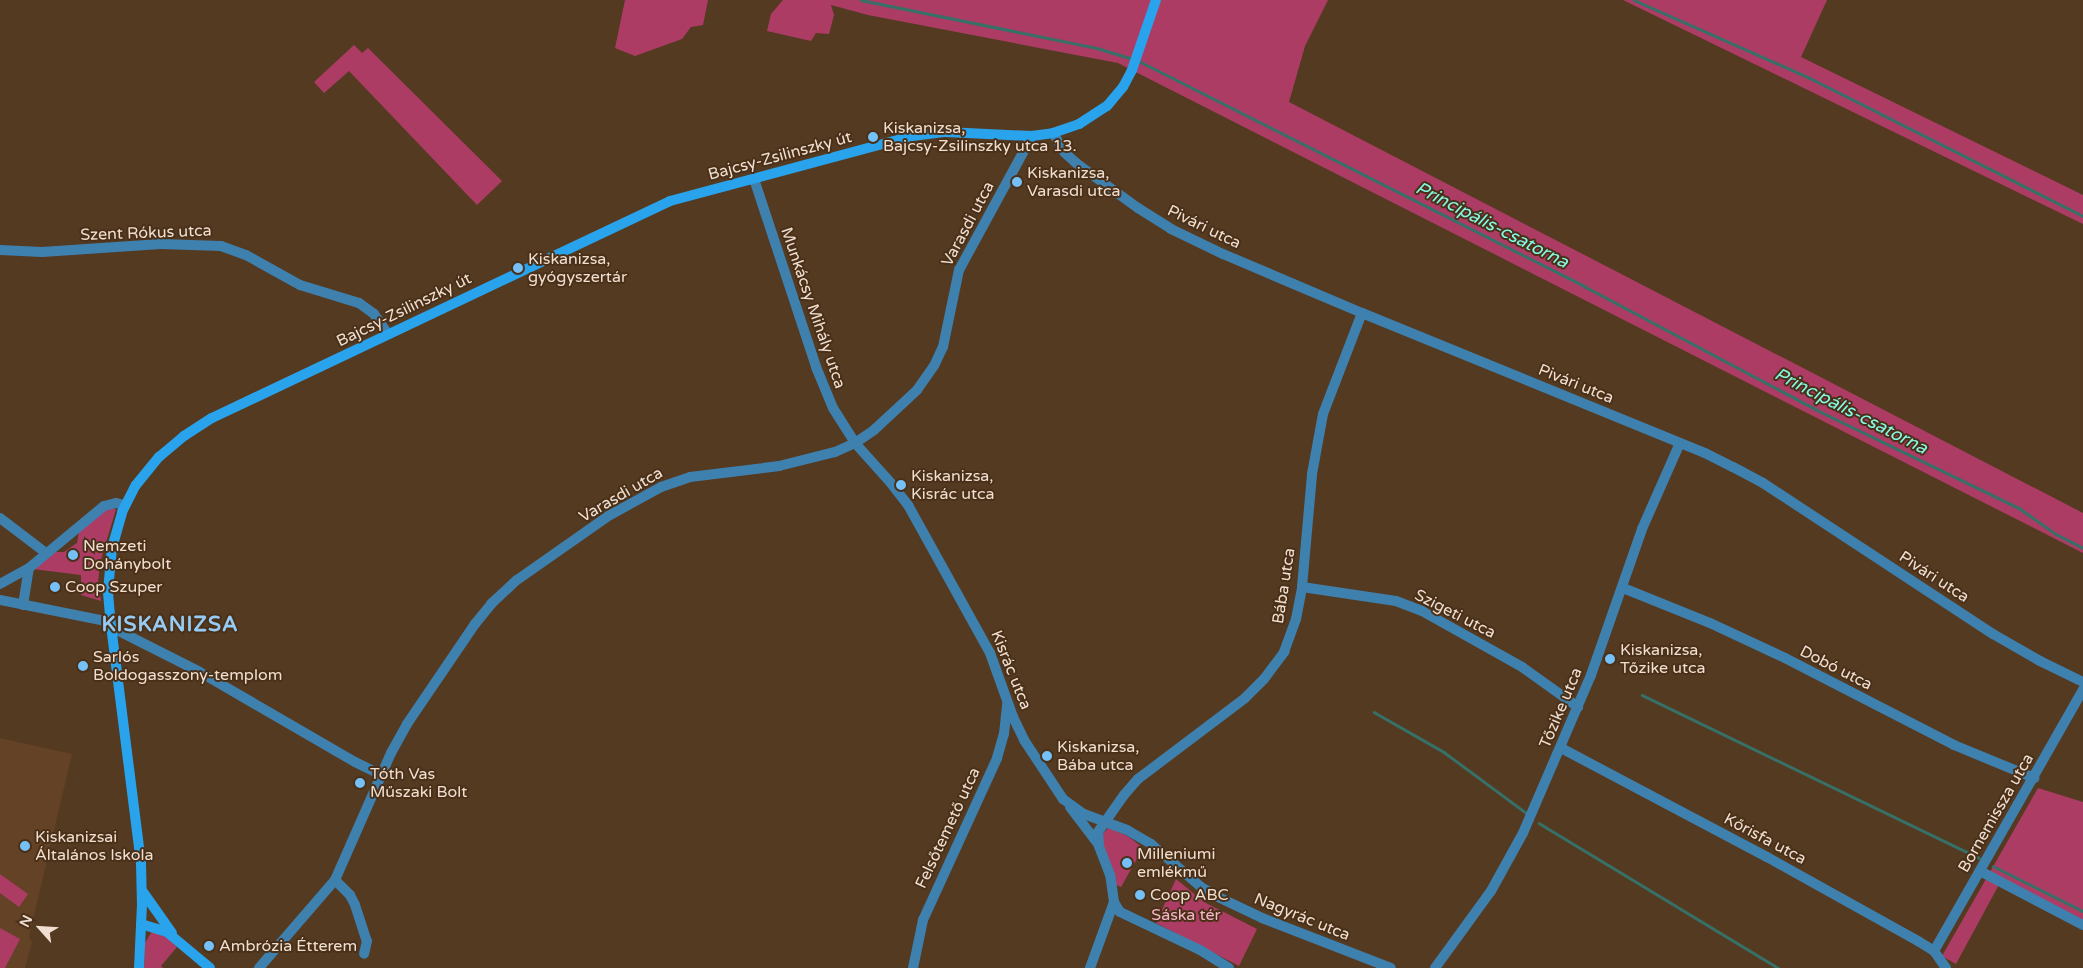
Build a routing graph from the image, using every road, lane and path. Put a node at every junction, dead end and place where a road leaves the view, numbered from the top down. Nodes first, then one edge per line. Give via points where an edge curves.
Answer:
1 (1156, 0) edge
2 (1053, 133) junction
3 (1032, 136) junction
4 (754, 179) junction
5 (0, 250) edge
6 (1362, 313) junction
7 (388, 334) junction
8 (854, 443) junction
9 (1680, 443) junction
10 (125, 505) junction
11 (0, 518) edge
12 (46, 554) junction
13 (29, 568) junction
14 (0, 584) edge
15 (1302, 587) junction
16 (1623, 588) junction
17 (0, 600) edge
18 (23, 605) junction
19 (111, 625) junction
20 (2083, 682) edge
21 (2083, 690) edge
22 (1008, 701) junction
23 (1578, 707) junction
24 (1561, 748) junction
25 (382, 775) junction
26 (2034, 778) junction
27 (1063, 798) junction
28 (1105, 821) junction
29 (1099, 846) junction
30 (1980, 871) junction
31 (336, 880) junction
32 (142, 891) junction
33 (1114, 902) junction
34 (141, 924) junction
35 (2083, 925) edge
36 (176, 939) junction
37 (1934, 951) junction
38 (364, 954) dead end
39 (139, 968) edge
40 (210, 968) edge
41 (259, 968) edge
42 (913, 968) edge
43 (1090, 968) edge
44 (1229, 968) edge
45 (1391, 968) edge
46 (1435, 968) edge
47 (1946, 968) edge

1 - 2 street, Bajcsy-Zsilinszky út via 1132,70 1116,96 1099,113
2 - 3 street, Bajcsy-Zsilinszky út
2 - 6 street, Pivári utca via 1065,153 1076,163 1156,220 1223,254
3 - 4 street, Bajcsy-Zsilinszky út via 929,133
3 - 8 street, Varasdi utca via 959,270 946,335 934,366 903,404
4 - 7 street, Bajcsy-Zsilinszky út via 670,201
4 - 8 street, Munkácsy Mihály utca via 816,367 836,413
5 - 7 street, Szent Rókus utca via 42,252 160,244 221,246 246,255 300,285 359,303 374,314
6 - 9 street, Pivári utca
6 - 15 street, Bába utca via 1323,414 1312,474
7 - 10 street, Bajcsy-Zsilinszky út via 192,430 148,468
8 - 22 street, Kisrác utca via 908,506 990,653
8 - 25 street, Varasdi utca via 786,465 673,482 610,515 539,564 500,595 475,624 407,724
9 - 16 street, Tőzike utca via 1648,515
9 - 20 street, Pivári utca via 1763,483 1993,634
10 - 12 street via 104,506
10 - 19 street, Bajcsy-Zsilinszky út via 111,558 108,591
11 - 12 street
12 - 13 street
13 - 14 street
13 - 18 street
15 - 23 street, Szigeti utca via 1396,602 1422,611 1522,667
15 - 28 street, Bába utca via 1289,642 1264,679 1138,780
16 - 23 street, Tőzike utca
16 - 26 street, Dobó utca via 1710,623 1954,745
17 - 18 street
18 - 19 street
19 - 25 street
19 - 32 street, Bajcsy-Zsilinszky út via 138,833
21 - 26 street, Bornemissza utca
22 - 27 street, Kisrác utca via 1024,740
22 - 42 street, Felsőtemető utca via 997,758 923,920
23 - 24 street, Tőzike utca
24 - 37 street, Kőrisfa utca via 1767,857
24 - 46 street, Tőzike utca via 1505,868
25 - 31 street, Varasdi utca
26 - 30 street, Bornemissza utca
27 - 28 street, Kisrác utca via 1084,814
27 - 29 street
28 - 29 street via 1098,832
28 - 45 street, Nagyrác utca via 1133,832 1151,844 1218,898
29 - 33 street via 1110,875
30 - 35 street
30 - 37 street, Bornemissza utca
31 - 38 street via 350,894 355,905 367,941
31 - 41 street, Varasdi utca
32 - 34 street, Bajcsy-Zsilinszky út
32 - 36 street
33 - 43 street
33 - 44 street via 1125,916 1200,950
34 - 36 street via 161,929
34 - 39 street, Bajcsy-Zsilinszky út
36 - 40 street
37 - 47 street, Kőrisfa utca

